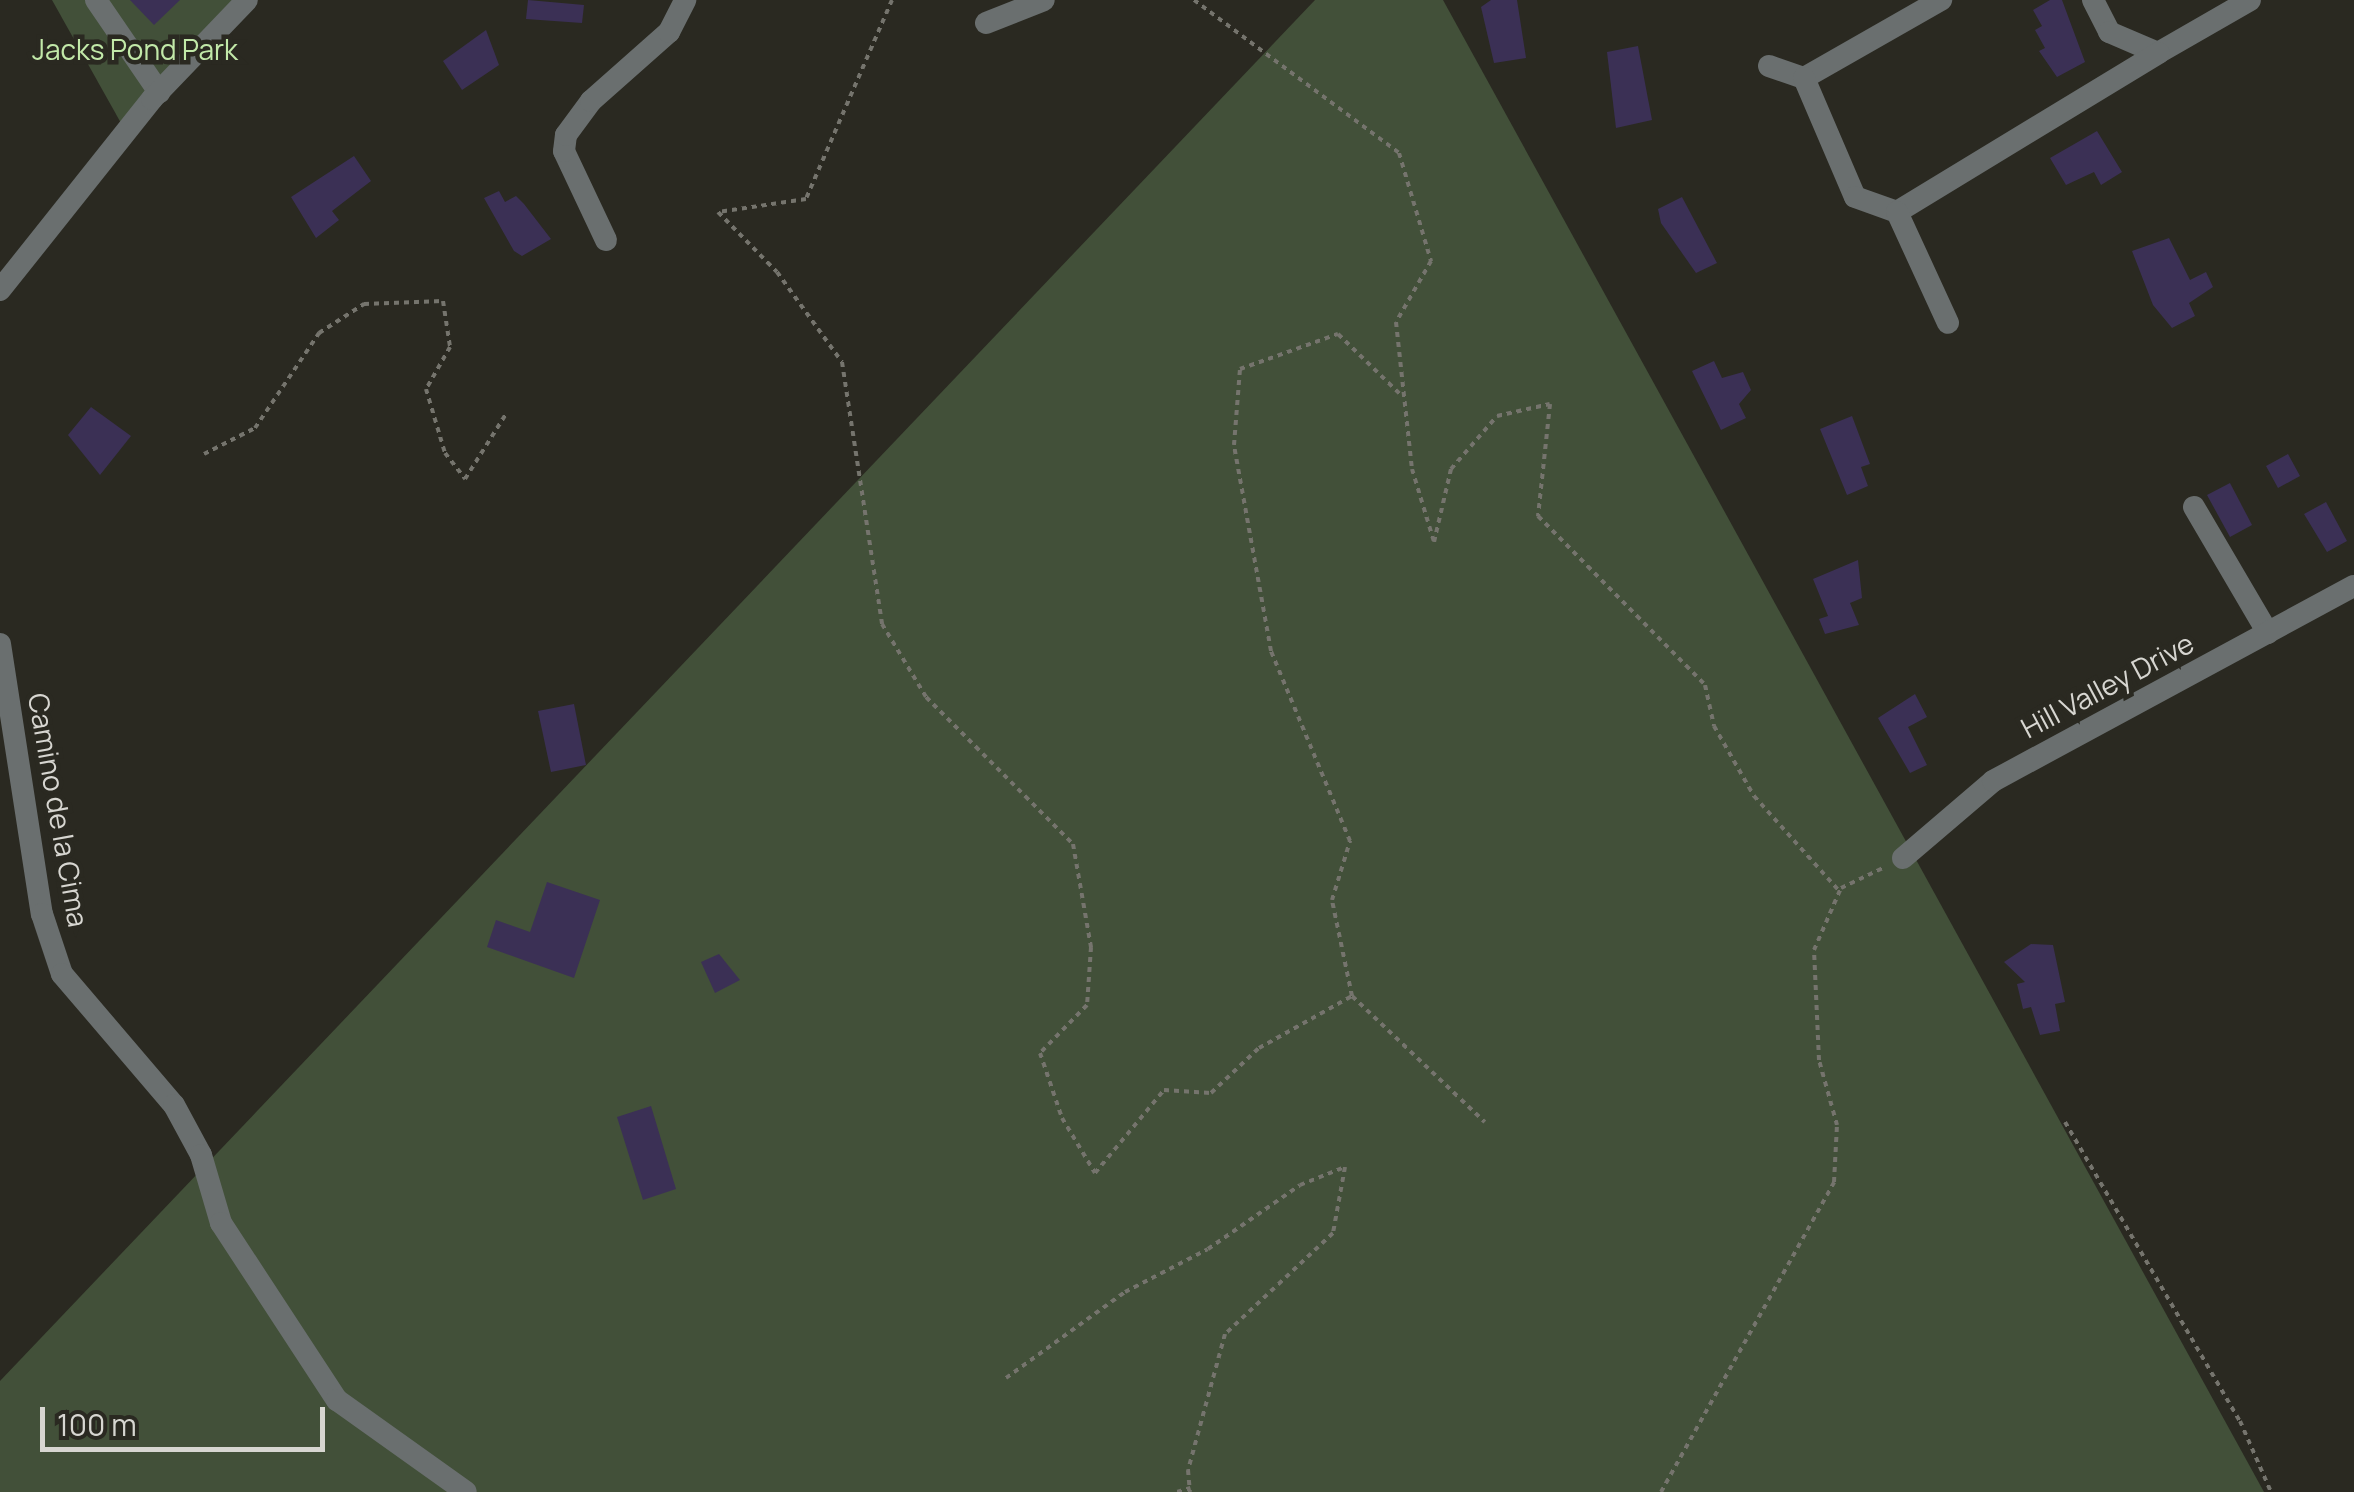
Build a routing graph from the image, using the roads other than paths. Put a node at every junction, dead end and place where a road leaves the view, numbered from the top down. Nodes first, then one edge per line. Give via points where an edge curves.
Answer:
1 (96, 0) edge
2 (247, 0) edge
3 (685, 0) edge
4 (1044, 0) edge
5 (1942, 0) edge
6 (2093, 0) edge
7 (2250, 0) edge
8 (986, 24) dead end
9 (2158, 53) junction
10 (1769, 66) dead end
11 (1804, 78) junction
12 (159, 92) junction
13 (1897, 212) junction
14 (606, 240) dead end
15 (0, 290) edge
16 (1948, 323) dead end
17 (2194, 507) dead end
18 (2354, 586) edge
19 (2268, 634) junction
20 (0, 644) edge
21 (1903, 858) road end
22 (466, 1492) edge

1 - 12 street
2 - 12 street
3 - 14 street via 669,32 591,101 566,135 564,151
4 - 8 street
5 - 11 street
6 - 9 street via 2110,32
7 - 9 street
9 - 13 street
10 - 11 street
11 - 13 street via 1855,198
12 - 15 street
13 - 16 street
17 - 19 street
18 - 19 street, Hill Valley Drive
19 - 21 street, Hill Valley Drive via 1993,780
20 - 22 street, Camino de la Cima via 42,914 62,974 174,1105 201,1155 221,1224 337,1400

